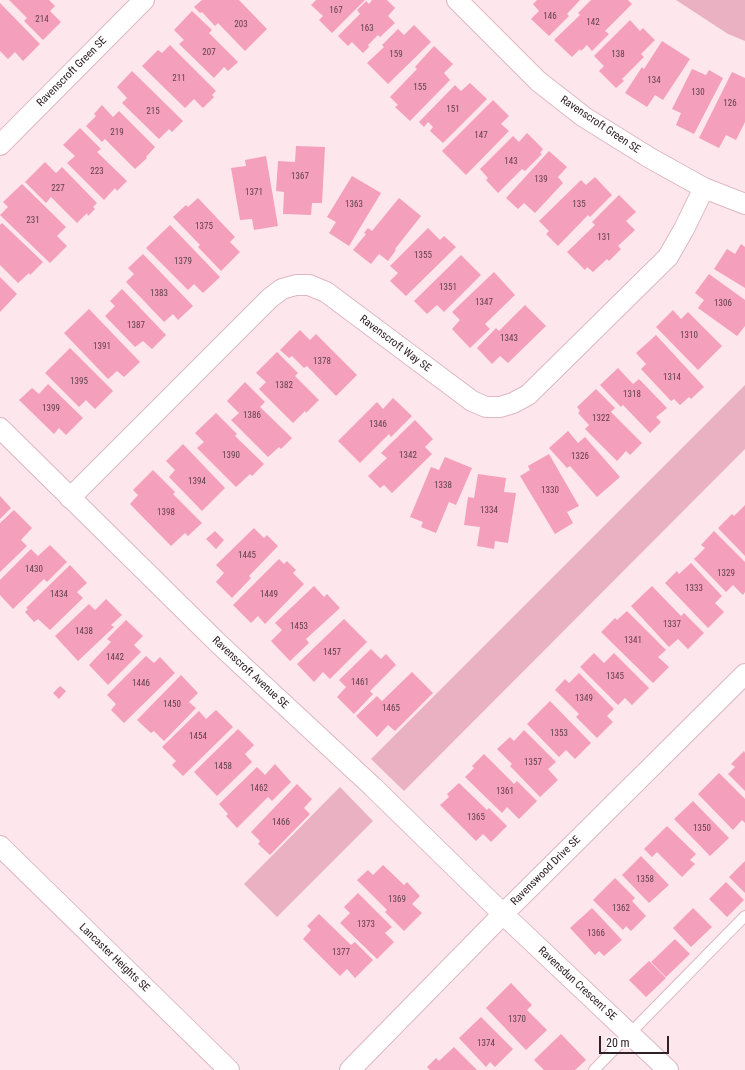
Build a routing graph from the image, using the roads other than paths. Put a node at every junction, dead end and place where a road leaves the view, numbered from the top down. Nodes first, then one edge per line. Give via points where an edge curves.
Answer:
1 (144, 0) edge
2 (456, 0) edge
3 (0, 145) edge
4 (704, 188) junction
5 (745, 204) edge
6 (0, 428) edge
7 (70, 498) junction
8 (743, 679) edge
9 (0, 846) edge
10 (503, 914) junction
11 (745, 916) edge
12 (630, 1033) junction
13 (229, 1070) edge
14 (350, 1070) edge
15 (594, 1070) edge
16 (668, 1070) edge

1 - 3 street, Ravenscroft Green SE
2 - 4 street, Ravenscroft Green SE via 538,81 584,117
4 - 5 street, Ravenscroft Green SE
4 - 7 street, Ravenscroft Way SE via 668,257 528,395 513,403 500,407 486,407 472,401 326,292 309,285 296,285 282,289 270,298
6 - 7 street, Ravenscroft Avenue SE
7 - 10 street, Ravenscroft Avenue SE via 219,644 373,787
8 - 10 street, Ravenswood Drive SE
9 - 13 street, Lancaster Heights SE
10 - 12 street, Ravensdun Crescent SE
10 - 14 street, Ravenswood Drive SE
11 - 12 lane
12 - 15 lane
12 - 16 street, Ravensdun Crescent SE

